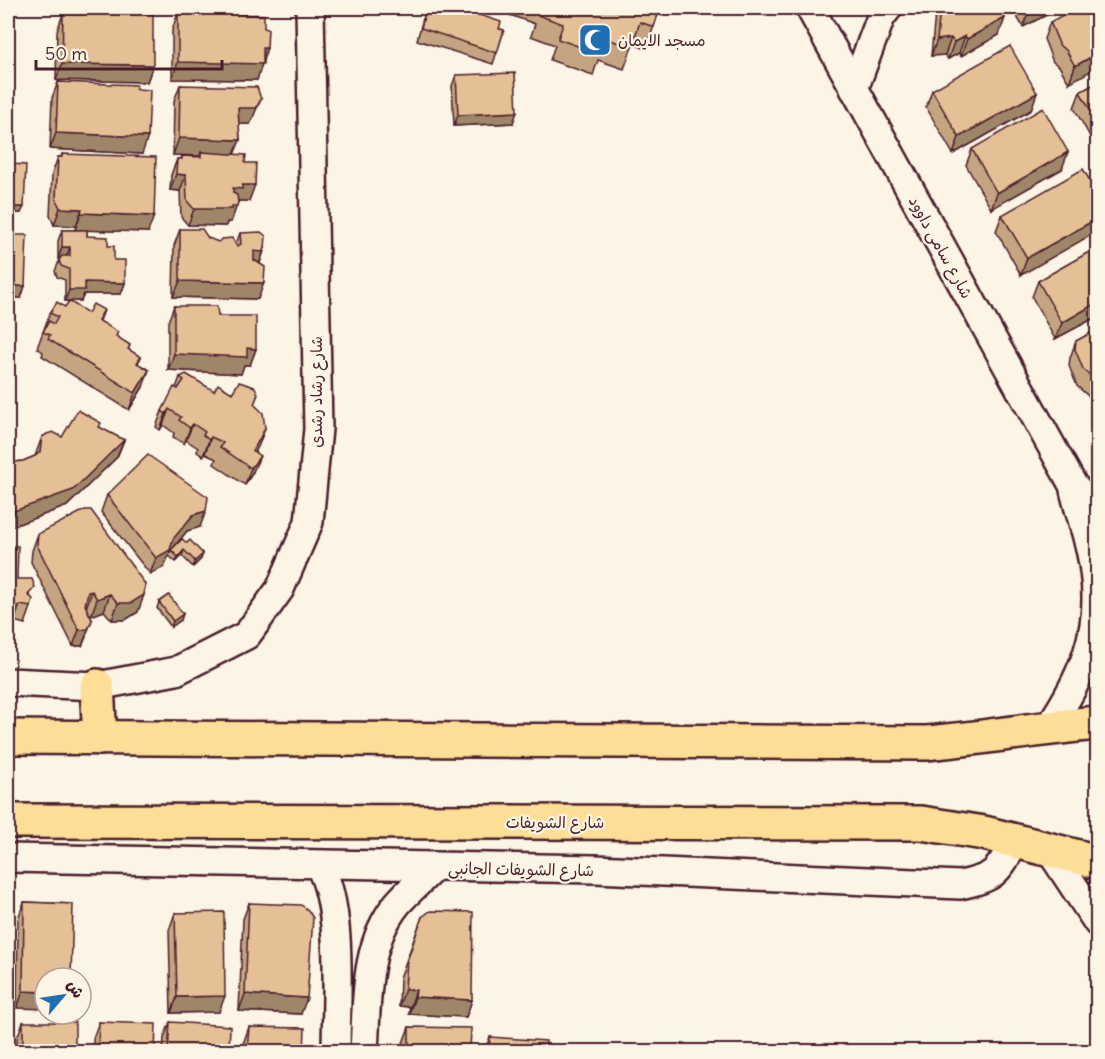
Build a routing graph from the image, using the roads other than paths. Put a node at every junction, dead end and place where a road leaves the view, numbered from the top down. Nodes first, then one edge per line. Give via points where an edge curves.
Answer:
1 (310, 8) edge
2 (810, 8) edge
3 (888, 8) edge
4 (854, 89) junction
5 (1073, 485) junction
6 (1098, 512) edge
7 (8, 682) edge
8 (97, 686) junction
9 (1098, 723) edge
10 (1049, 727) junction
11 (8, 737) edge
12 (100, 738) junction
13 (8, 820) edge
14 (1016, 842) junction
15 (1051, 852) junction
16 (8, 858) edge
17 (1098, 862) edge
18 (319, 865) junction
19 (433, 868) junction
20 (1098, 923) edge
21 (336, 1052) edge
22 (364, 1052) edge

1 - 8 street, شارع رشاد رشدى via 318,429 309,522 280,590 246,634 176,671
2 - 4 street, شارع سامى داوود
3 - 4 street
4 - 5 street, شارع سامى داوود
5 - 6 street, شارع سامى داوود
5 - 10 street, شارع سامى داوود via 1094,570 1096,612 1089,654 1073,692
7 - 8 street
8 - 12 main road
9 - 10 main road
10 - 12 main road via 926,743
11 - 12 main road
13 - 14 main road, شارع الشويفات via 921,823
14 - 15 main road, شارع الشويفات
14 - 19 street, شارع الشويفات الجانبى via 998,872 960,885 595,869
15 - 17 main road, شارع الشويفات
15 - 20 street
16 - 18 street, شارع الشويفات الجانبى
18 - 19 street, شارع الشويفات الجانبى
18 - 21 street via 331,894
19 - 22 street via 397,905 376,942

